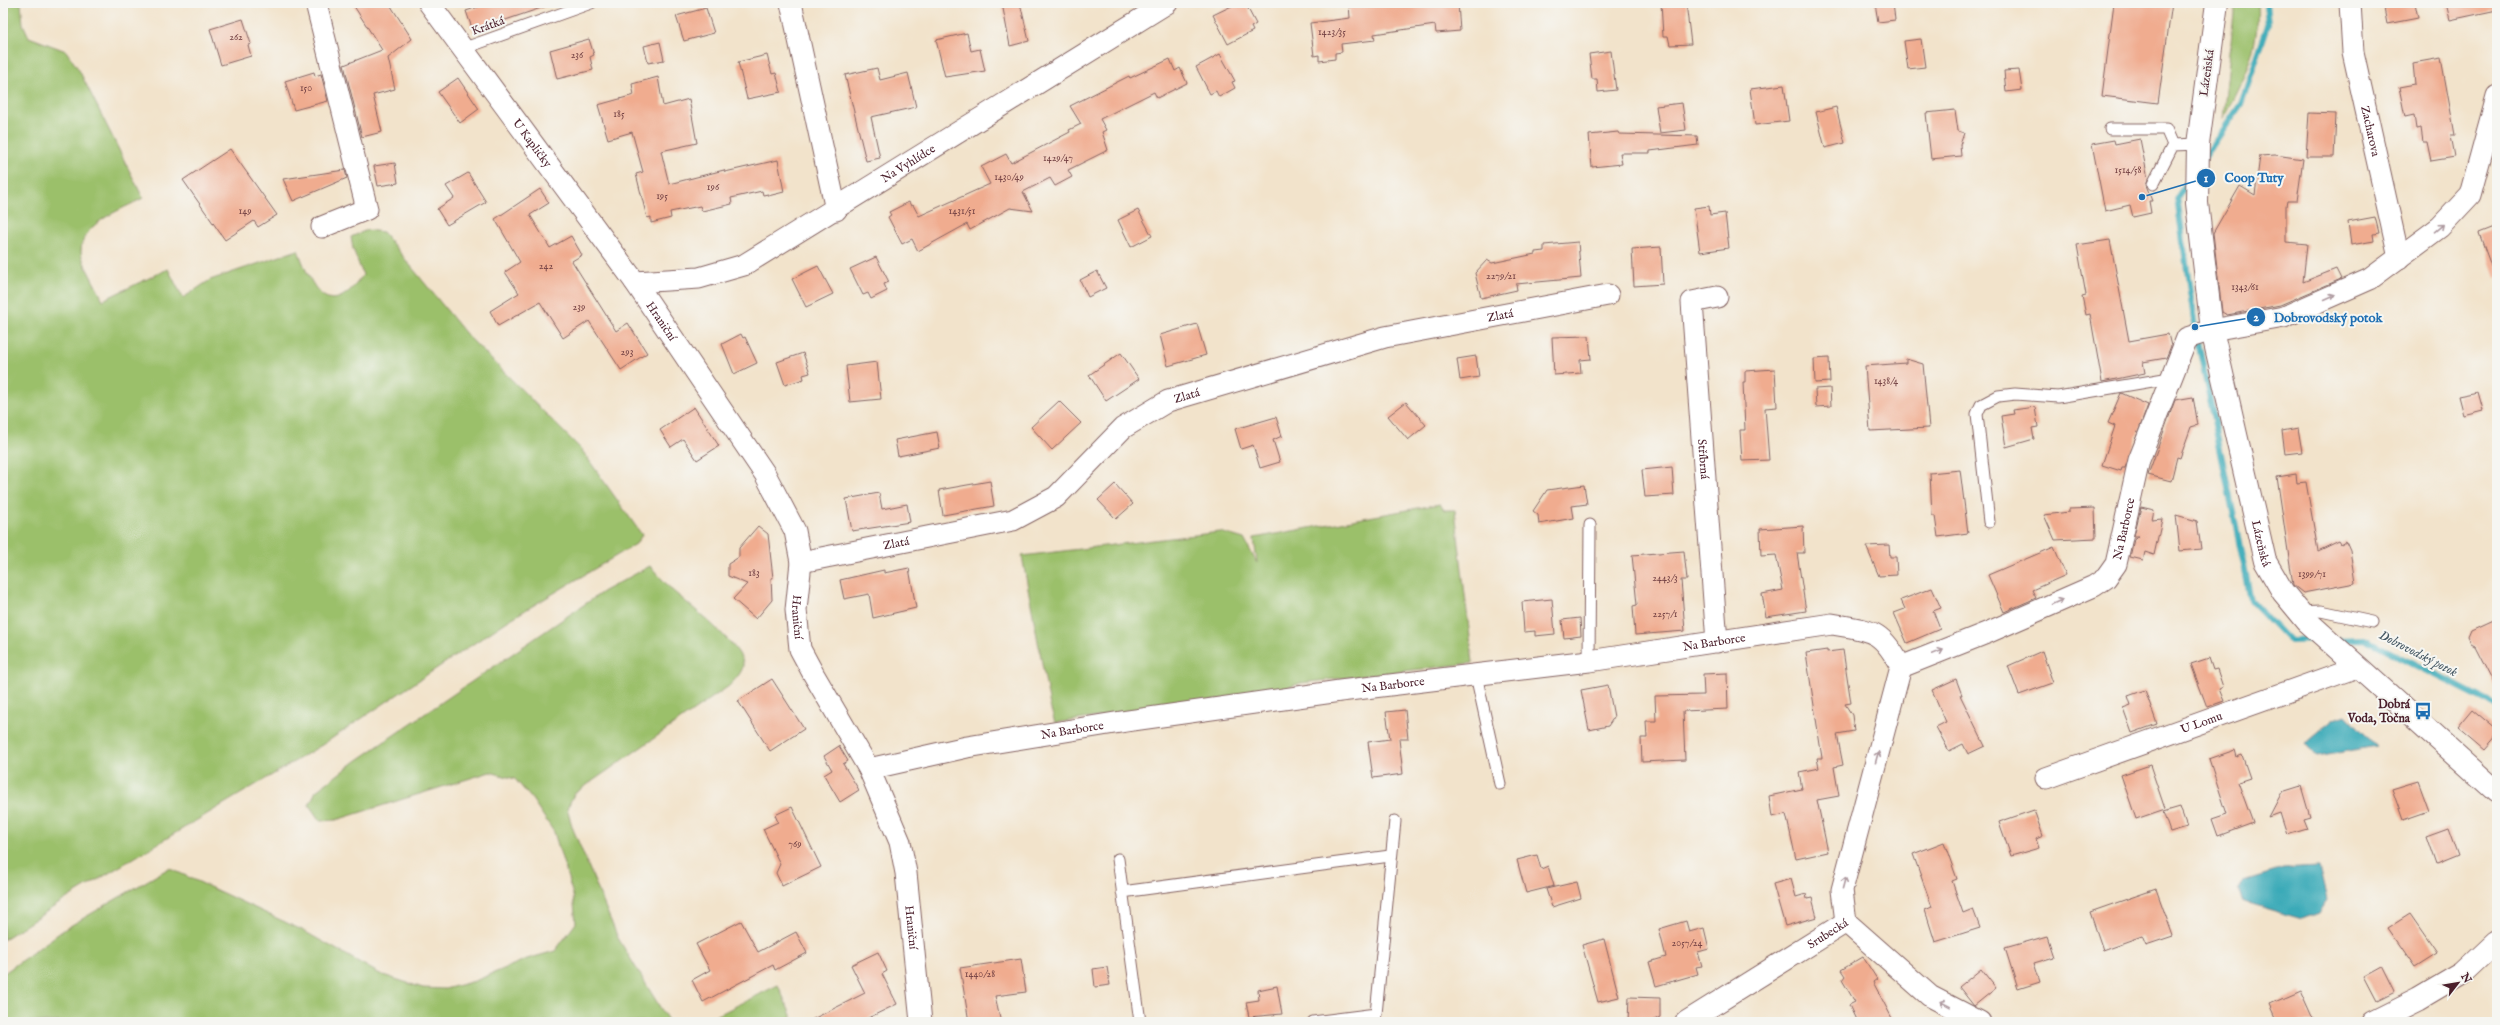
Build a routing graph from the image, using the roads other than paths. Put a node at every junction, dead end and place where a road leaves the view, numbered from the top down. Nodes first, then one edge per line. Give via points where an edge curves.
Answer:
1 (316, 3) edge
2 (429, 3) edge
3 (591, 3) edge
4 (791, 3) edge
5 (1167, 3) edge
6 (2217, 3) edge
7 (2350, 3) edge
8 (462, 49) junction
9 (2497, 96) edge
10 (2110, 130) dead end
11 (2198, 144) junction
12 (2173, 145) junction
13 (2153, 184) dead end
14 (836, 210) junction
15 (322, 227) dead end
16 (2399, 258) junction
17 (635, 282) junction
18 (1608, 295) dead end
19 (1717, 297) dead end
20 (2201, 334) junction
21 (2170, 378) junction
22 (1989, 522) dead end
23 (1590, 525) dead end
24 (801, 562) junction
25 (2303, 616) junction
26 (2372, 622) dead end
27 (1717, 642) junction
28 (2350, 660) junction
29 (1589, 661) junction
30 (1901, 667) junction
31 (1476, 675) junction
32 (869, 769) junction
33 (2046, 778) dead end
34 (1500, 784) dead end
35 (2497, 792) edge
36 (1395, 821) dead end
37 (1390, 856) junction
38 (1118, 859) dead end
39 (1122, 892) junction
40 (1846, 922) junction
41 (2497, 941) edge
42 (921, 1022) edge
43 (1140, 1022) edge
44 (1313, 1022) edge
45 (1686, 1022) edge
46 (1980, 1022) edge
47 (2373, 1022) edge

1 - 15 street via 367,209
2 - 8 street, U Kapličky
3 - 8 lane, Krátká
4 - 14 street
5 - 14 street, Na Vyhlídce
6 - 11 street, Lázeňská
7 - 16 street, Zacharova via 2353,52
8 - 17 street, U Kapličky
16 -> 9 street via 2440,227 2470,196
10 - 12 lane via 2166,129
11 - 12 lane
11 - 20 street, Lázeňská
12 - 13 lane
14 - 17 street, Na Vyhlídce via 744,265 699,278
20 -> 16 street via 2284,317 2370,280
17 - 24 street, Hraniční via 765,474 795,531
18 - 24 street, Zlatá via 1385,337 1168,401 1123,428 1056,497 1013,520
19 - 27 street, Stříbrná via 1692,302
20 - 21 street, Na Barborce
20 - 25 street, Lázeňská via 2265,561 2283,592
21 - 22 lane via 2058,397 2015,394 1987,400 1981,405 1978,414
30 -> 21 street, Na Barborce via 1989,632 2094,586 2106,578 2116,564 2139,460
23 - 29 lane
24 - 32 street, Hraniční via 796,610 800,649
25 - 26 lane via 2321,611
25 - 28 street, Lázeňská
27 - 29 street, Na Barborce
27 - 30 street, Na Barborce via 1832,624 1869,631 1889,644
28 - 33 street, U Lomu
28 - 35 street, Lázeňská
29 - 31 street, Na Barborce
40 -> 30 street via 1842,890
31 - 32 street, Na Barborce via 1127,721 967,748
31 - 34 lane
32 - 42 street, Hraniční via 900,842 906,874
36 - 37 lane
37 - 39 lane
37 - 44 lane via 1376,1014
38 - 39 lane
39 - 43 lane
40 - 45 street, Srubecká
46 -> 40 street, Srubecká via 1930,996
41 - 47 street via 2463,973 2419,1000

